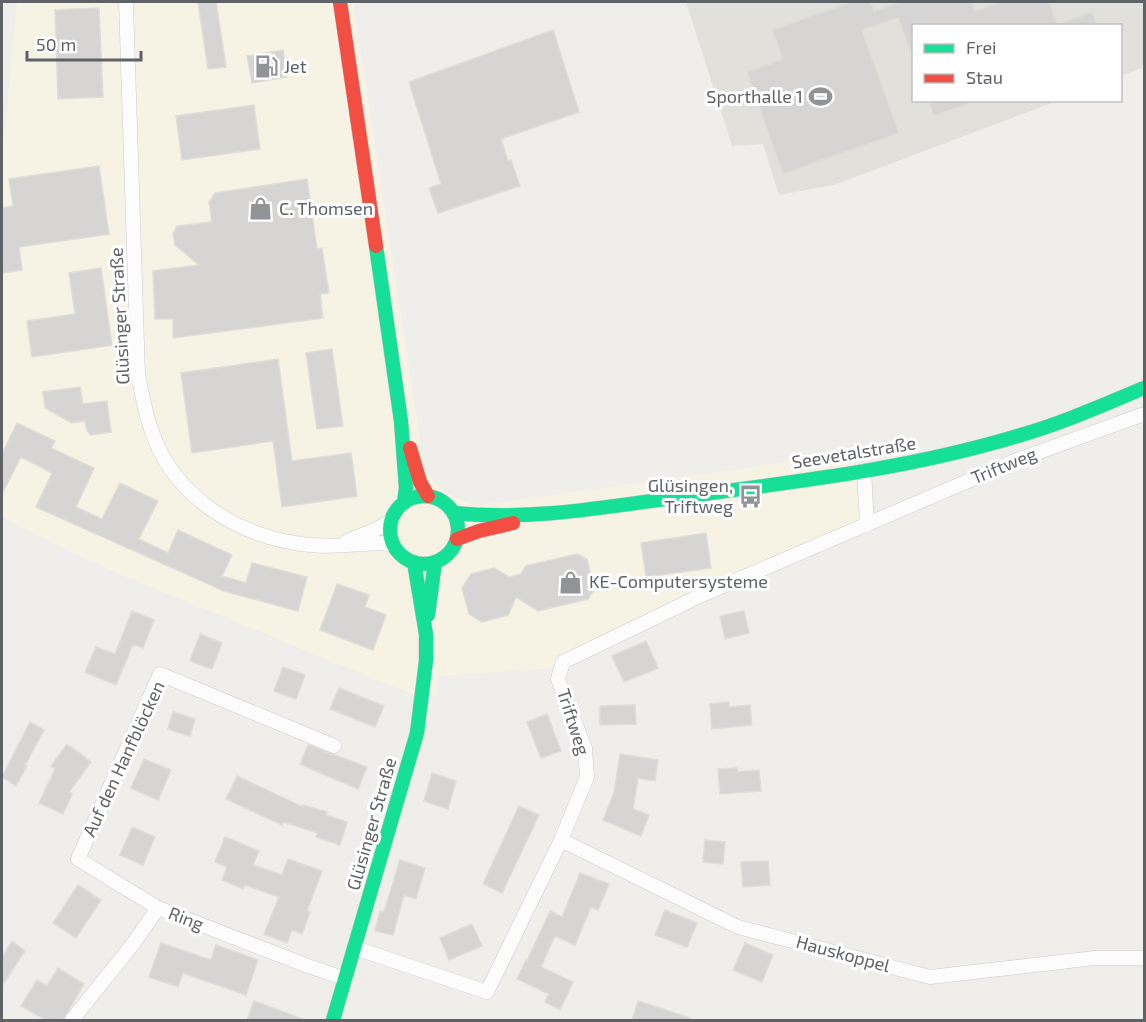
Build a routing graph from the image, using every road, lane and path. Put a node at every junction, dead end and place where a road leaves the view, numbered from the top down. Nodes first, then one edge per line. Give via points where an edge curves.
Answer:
1 (126, 2) edge
2 (340, 2) edge
3 (1144, 388) edge
4 (1144, 414) edge
5 (401, 421) junction
6 (864, 471) junction
7 (428, 496) junction
8 (404, 503) junction
9 (454, 513) junction
10 (561, 513) junction
11 (392, 520) junction
12 (867, 525) junction
13 (457, 539) junction
14 (337, 544) junction
15 (394, 545) junction
16 (414, 562) junction
17 (435, 562) junction
18 (426, 634) junction
19 (334, 746) dead end
20 (561, 840) junction
21 (158, 908) junction
22 (356, 948) junction
23 (1144, 958) edge
24 (346, 979) junction
25 (72, 1020) edge
26 (333, 1020) edge

1 - 14 street, Glüsinger Straße via 138,374 153,434 180,480 220,517 271,538 301,544
2 - 5 main road
3 - 6 main road, Seevetalstraße via 1006,440
4 - 12 street, Triftweg via 1017,460
5 - 7 main road
5 - 8 main road
6 - 10 main road, Seevetalstraße
6 - 12 street
7 - 8 main road
7 - 9 main road
8 - 11 main road, Glüsinger Straße
9 - 10 main road, Seevetalstraße via 479,517
9 - 13 main road
10 - 13 main road, Seevetalstraße
11 - 14 street, Glüsinger Straße
11 - 15 main road
12 - 20 street, Triftweg via 704,594 563,662 558,679 585,748 587,777
13 - 17 main road via 445,557
14 - 15 street, Glüsinger Straße
15 - 16 main road
16 - 17 main road
16 - 18 main road, Glüsinger Straße
17 - 18 main road, Glüsinger Straße
18 - 22 main road, Glüsinger Straße via 426,672 417,733
19 - 21 street, Auf den Hanfblöcken via 160,674 78,859
20 - 22 street, Triftweg via 487,992
20 - 23 street, Hauskoppel via 738,927 930,977 1095,958
21 - 24 street, Ring
21 - 25 street, Ring
22 - 24 main road, Glüsinger Straße
24 - 26 main road, Glüsinger Straße

